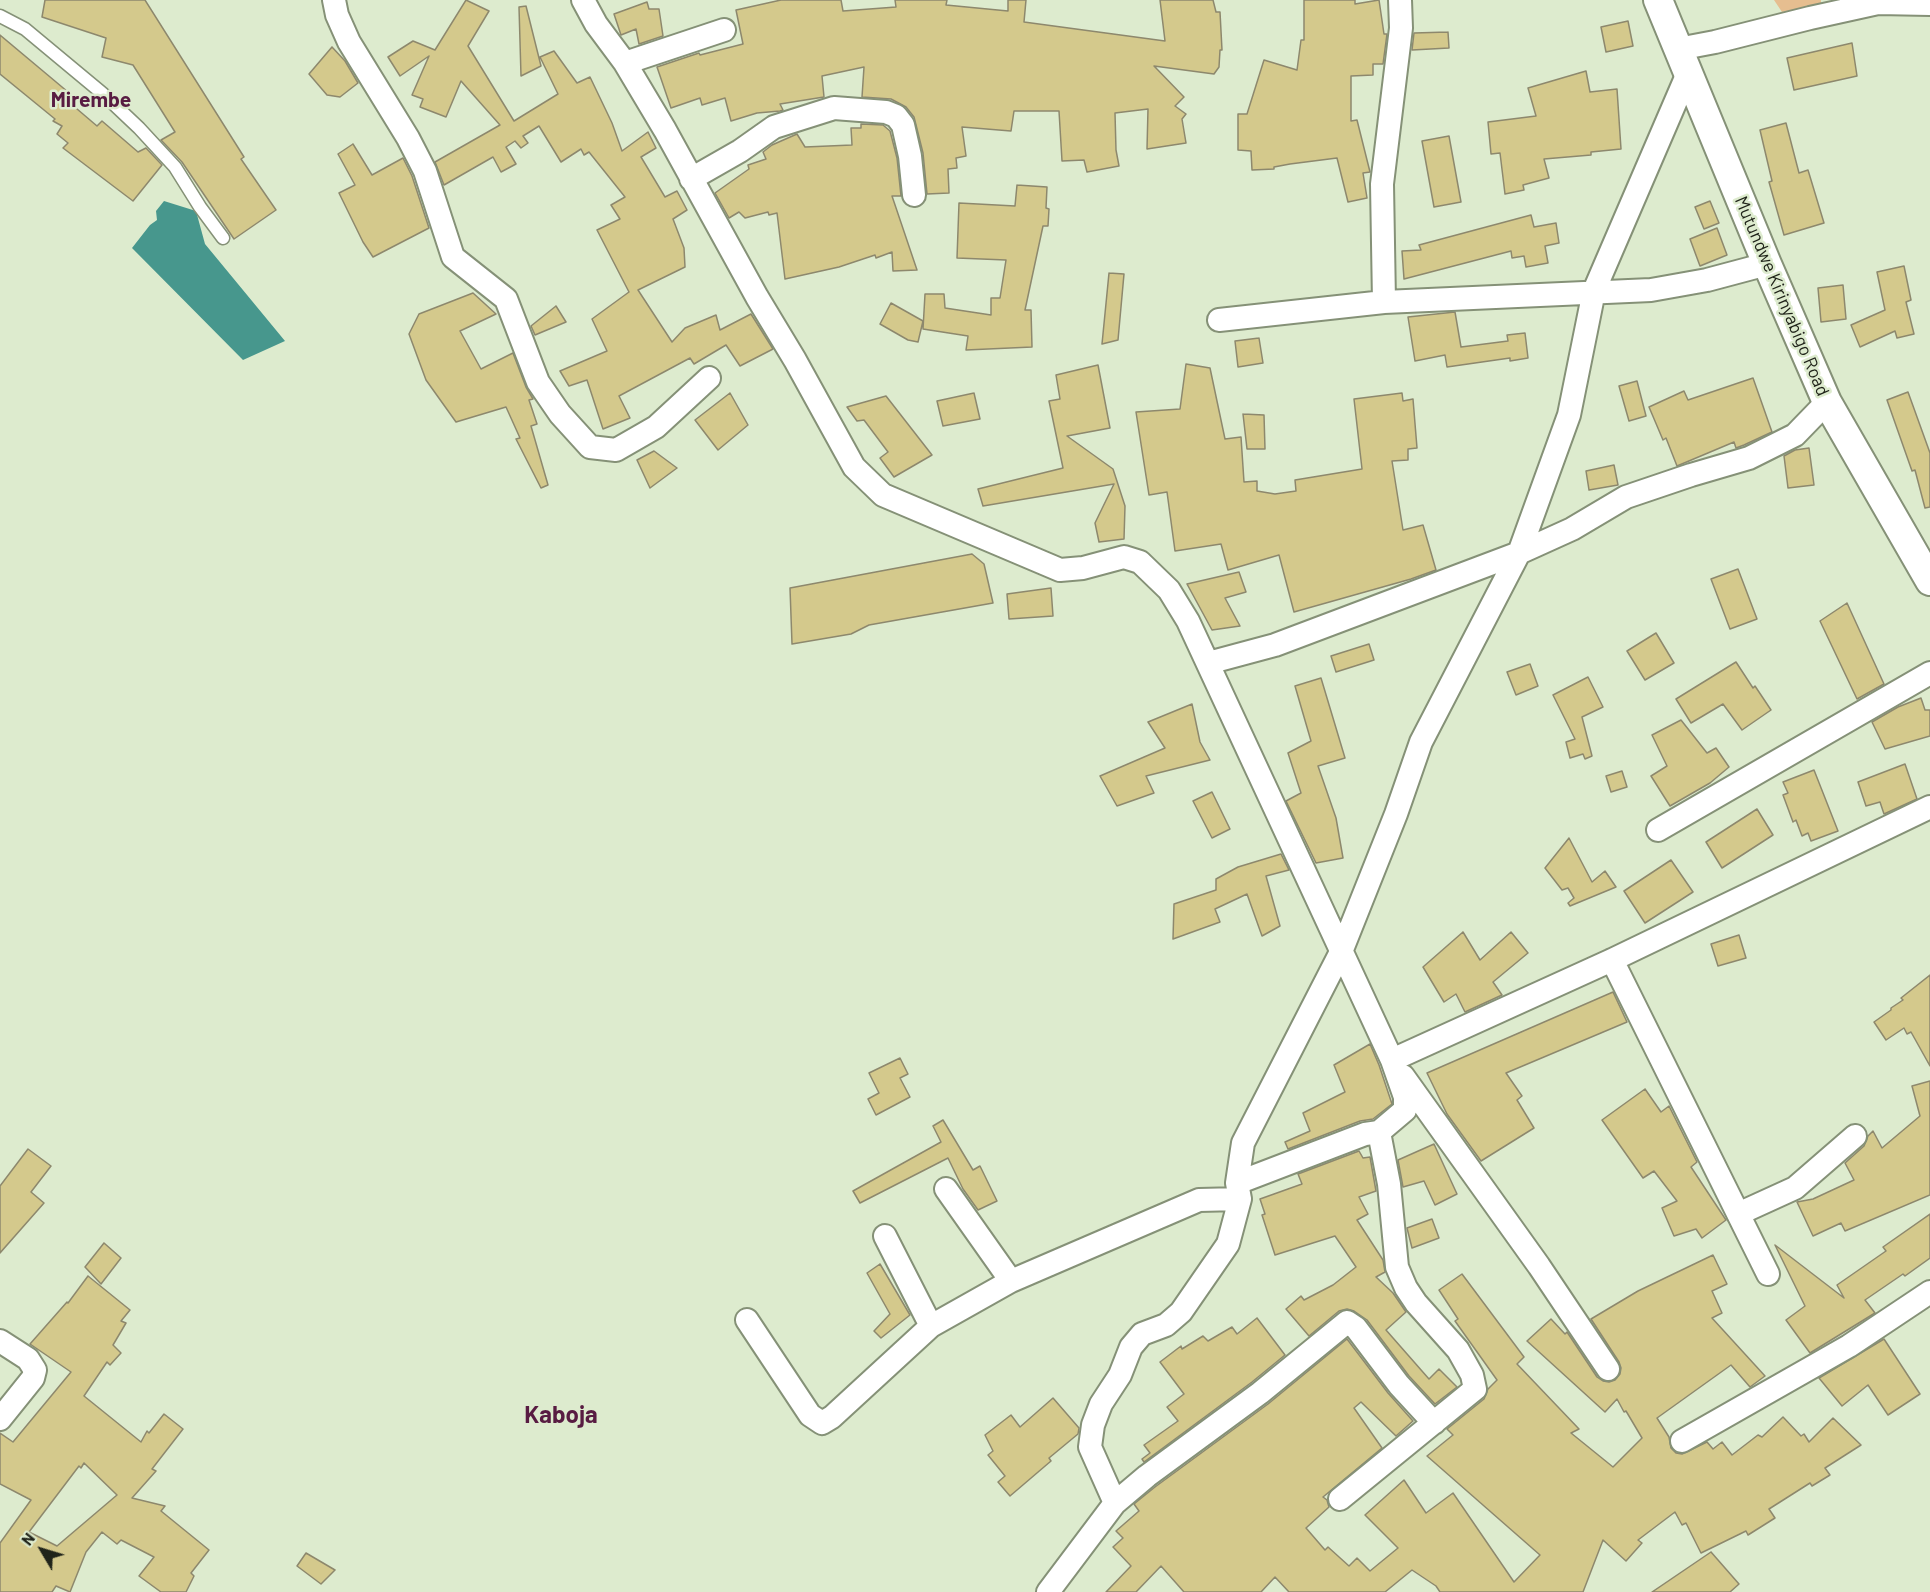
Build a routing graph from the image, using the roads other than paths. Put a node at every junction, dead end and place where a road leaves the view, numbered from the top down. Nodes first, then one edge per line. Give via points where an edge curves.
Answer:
1 (334, 0) edge
2 (583, 0) edge
3 (1400, 0) edge
4 (1658, 0) edge
5 (1930, 4) edge
6 (0, 16) edge
7 (724, 30) dead end
8 (1683, 61) junction
9 (625, 63) junction
10 (691, 179) junction
11 (914, 195) dead end
12 (223, 238) dead end
13 (1767, 264) junction
14 (1594, 291) junction
15 (1384, 302) junction
16 (1219, 320) dead end
17 (709, 378) dead end
18 (1827, 402) junction
19 (1519, 553) junction
20 (1930, 581) edge
21 (1208, 663) junction
22 (1930, 673) edge
23 (1930, 807) edge
24 (1658, 830) dead end
25 (1341, 952) junction
26 (1612, 960) junction
27 (1392, 1060) junction
28 (1379, 1132) junction
29 (1855, 1136) dead end
30 (946, 1189) dead end
31 (1238, 1191) junction
32 (1738, 1214) junction
33 (885, 1236) dead end
34 (1768, 1274) dead end
35 (1011, 1281) junction
36 (1930, 1292) edge
37 (747, 1320) dead end
38 (930, 1326) junction
39 (0, 1341) edge
40 (1608, 1369) dead end
41 (0, 1419) edge
42 (1434, 1423) junction
43 (1682, 1441) dead end
44 (1340, 1499) dead end
45 (1115, 1503) junction
46 (1048, 1592) edge

1 - 17 street via 349,42 425,171 453,257 506,299 538,382 590,447 616,450 656,427
2 - 9 street
3 - 15 street via 1401,28 1382,184
4 - 8 street, Mutundwe Kirinyabigo Road
5 - 8 street via 1878,3 1810,18 1715,42
6 - 12 lane via 25,29 139,128 175,167
7 - 9 street
8 - 13 street, Mutundwe Kirinyabigo Road
8 - 14 street
9 - 10 street
10 - 11 street via 774,127 834,108 876,111 896,116 903,125
10 - 21 street via 854,467 883,495 1060,570 1124,557 1140,562 1169,590
13 - 14 street via 1651,290
13 - 18 street, Mutundwe Kirinyabigo Road
14 - 15 street
14 - 19 street via 1569,415
15 - 16 street
18 - 19 street via 1795,435 1749,458 1626,497 1572,529
18 - 20 street, Mutundwe Kirinyabigo Road
19 - 21 street via 1275,645
19 - 25 street via 1421,742
21 - 25 street
22 - 24 street
23 - 26 street
25 - 27 street
25 - 31 street via 1243,1143
26 - 27 street
26 - 32 street
27 - 28 street via 1405,1097 1405,1110
27 - 40 street
28 - 31 street via 1365,1134
28 - 42 street via 1389,1184 1397,1267 1416,1303 1458,1350 1475,1389
29 - 32 street via 1795,1188
30 - 35 street
31 - 35 street via 1199,1200
31 - 45 street via 1228,1244 1181,1312 1166,1325 1142,1334 1131,1347 1101,1404 1090,1448
32 - 34 street
33 - 38 street
35 - 38 street
36 - 43 street via 1849,1346
37 - 38 street via 810,1415 822,1423
39 - 41 street via 33,1363 36,1370
42 - 44 street
42 - 45 street via 1347,1322
45 - 46 street

